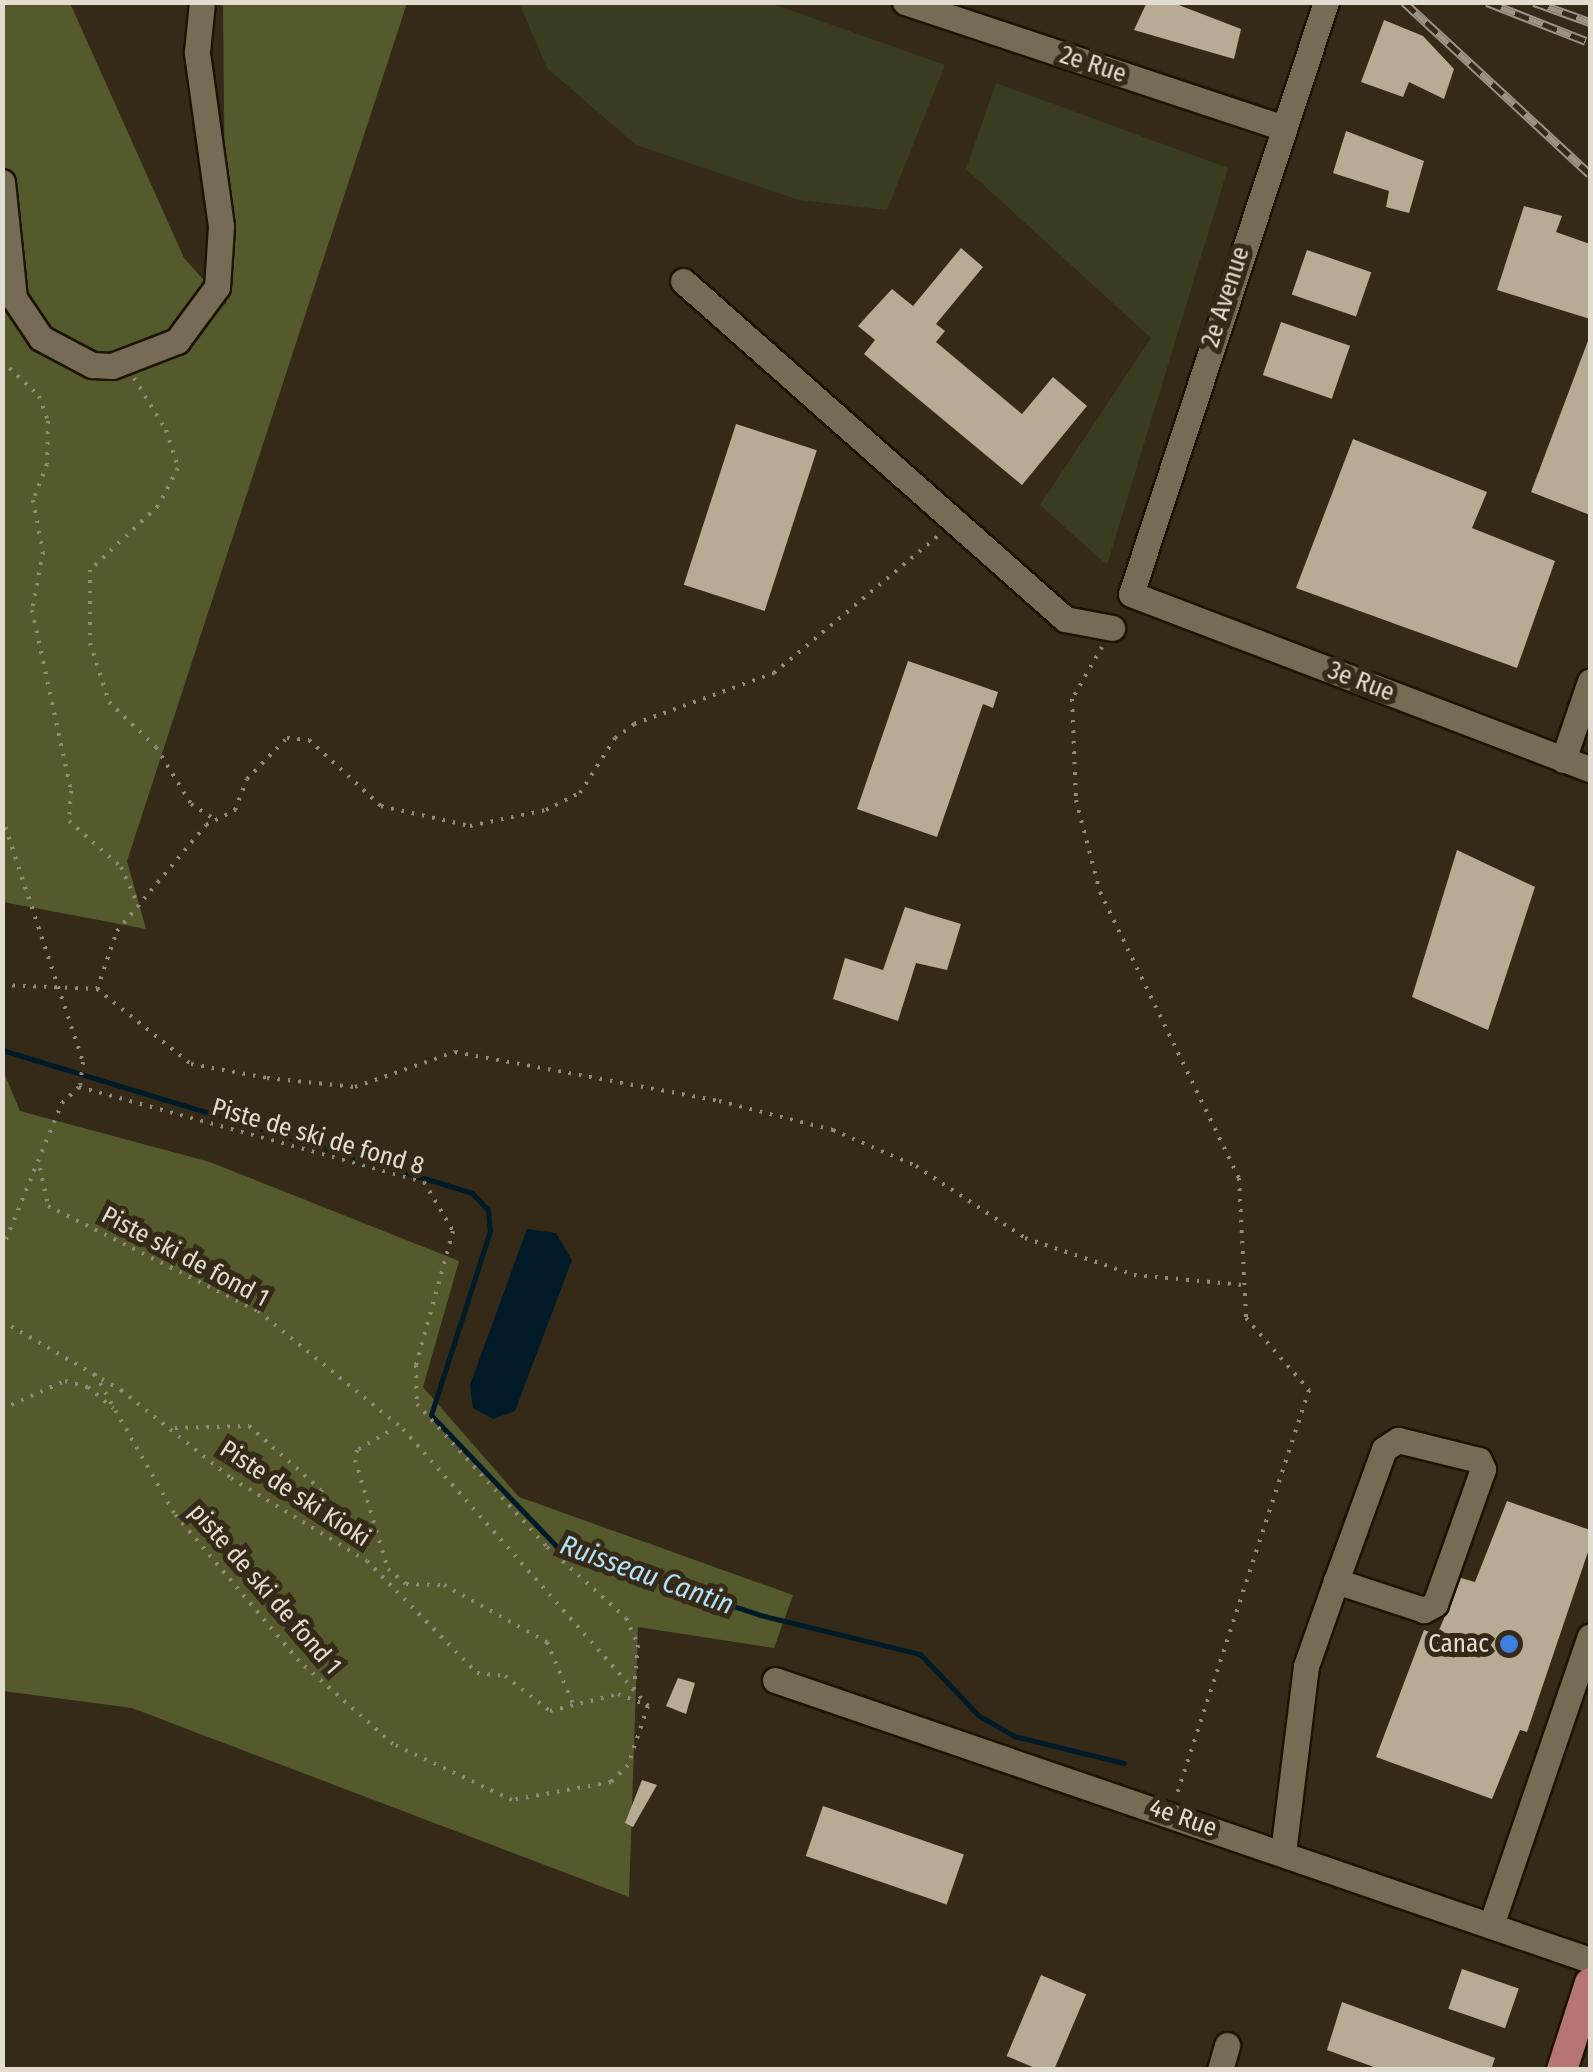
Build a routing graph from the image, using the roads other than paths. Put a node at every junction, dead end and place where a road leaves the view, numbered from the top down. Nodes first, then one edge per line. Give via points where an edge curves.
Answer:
1 (202, 2) edge
2 (906, 2) edge
3 (1326, 2) edge
4 (1281, 127) junction
5 (2, 182) edge
6 (684, 281) dead end
7 (1131, 594) joint
8 (1112, 628) road end
9 (1590, 682) edge
10 (1563, 760) junction
11 (1590, 769) edge
12 (1336, 1581) junction
13 (1590, 1636) edge
14 (775, 1680) dead end
15 (1284, 1852) junction
16 (1491, 1925) junction
17 (1590, 1960) edge
18 (1590, 1983) edge
19 (1562, 2070) edge

1 - 5 street via 197,52 212,115 217,288 177,341 121,364 92,364 50,346 20,308
2 - 4 street, 2e Rue
3 - 4 street, 2e Avenue
4 - 7 street, 2e Avenue
6 - 8 street via 1065,619
7 - 10 street, 3e Rue
9 - 10 street
10 - 11 street, 3e Rue
12 - 12 street via 1384,1449 1398,1440 1479,1460 1482,1470 1434,1604 1424,1610
12 - 15 street via 1306,1666
13 - 16 street
14 - 15 street, 4e Rue
15 - 16 street, 4e Rue
16 - 17 street, 4e Rue
18 - 19 main road

